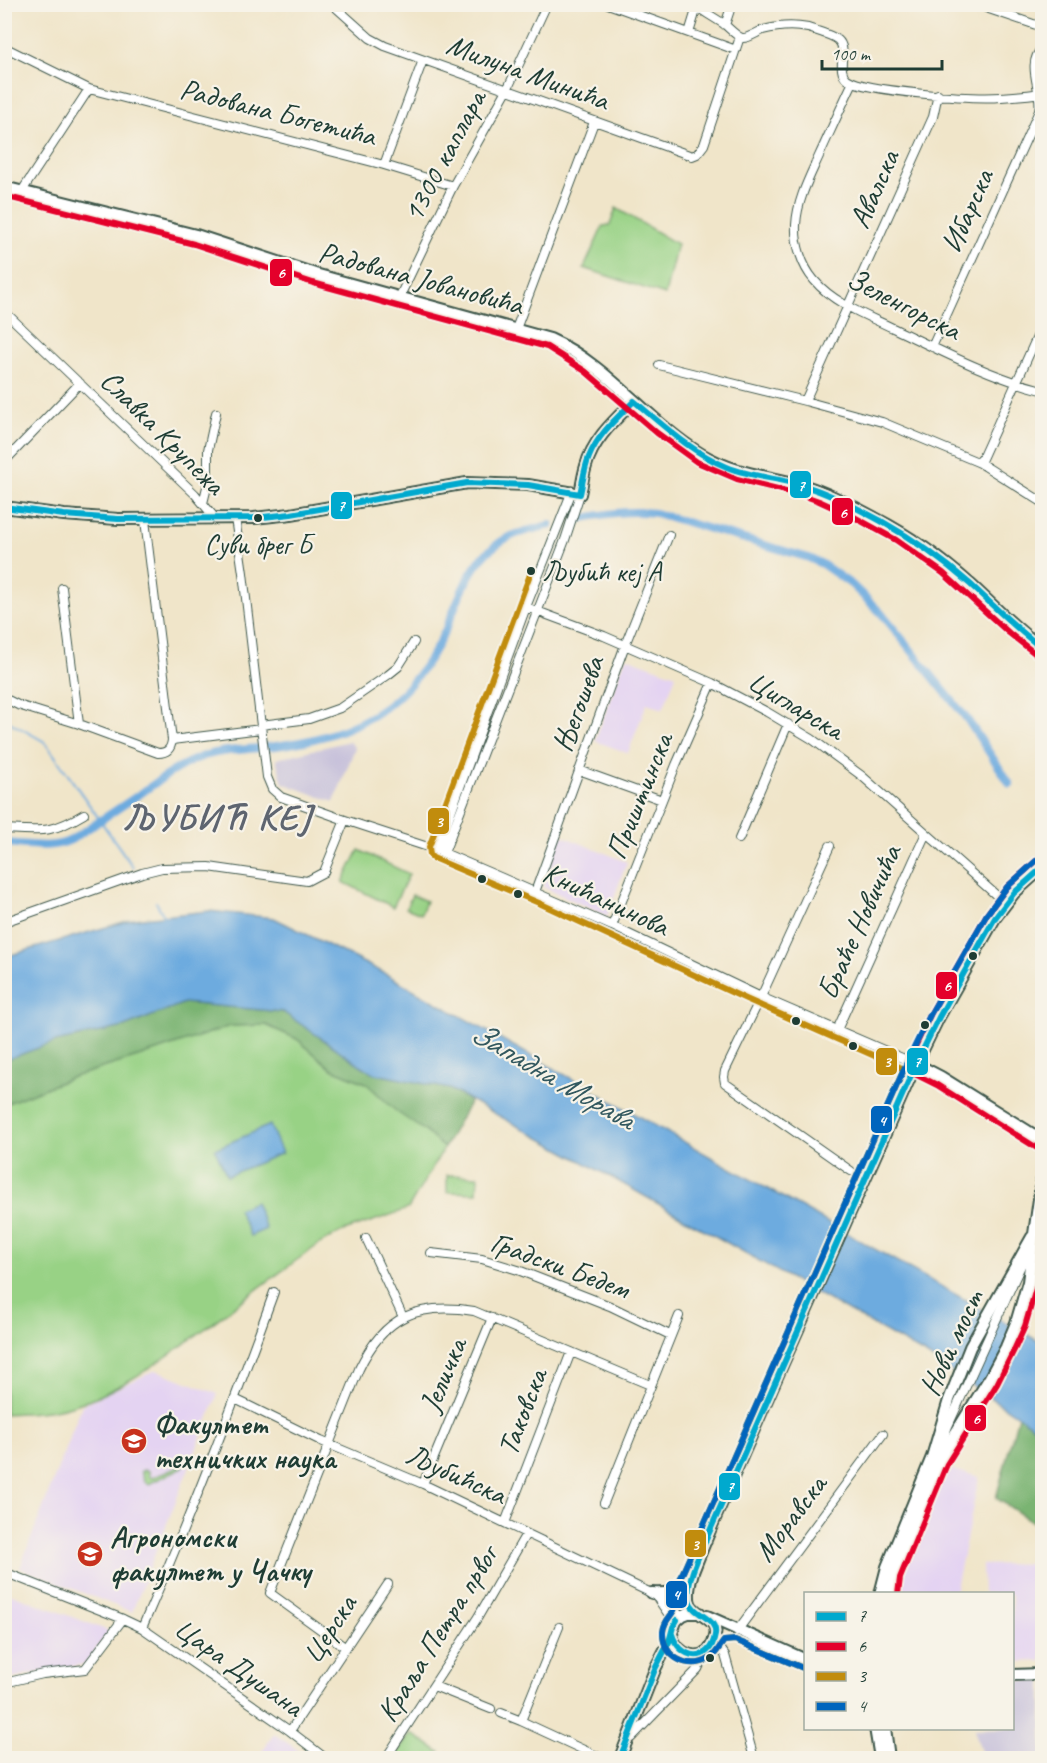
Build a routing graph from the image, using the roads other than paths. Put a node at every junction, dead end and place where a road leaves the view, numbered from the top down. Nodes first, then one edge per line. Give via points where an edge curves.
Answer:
1 (332, 4) edge
2 (547, 4) edge
3 (608, 4) edge
4 (732, 4) edge
5 (695, 6) edge
6 (986, 8) dead end
7 (725, 25) junction
8 (1042, 27) edge
9 (689, 33) junction
10 (741, 37) junction
11 (4, 47) edge
12 (1042, 48) edge
13 (736, 50) junction
14 (423, 60) junction
15 (853, 82) junction
16 (89, 89) junction
17 (507, 90) junction
18 (1040, 93) edge
19 (938, 94) junction
20 (594, 122) junction
21 (384, 165) junction
22 (453, 186) junction
23 (4, 187) edge
24 (22, 191) junction
25 (399, 298) junction
26 (848, 307) junction
27 (4, 311) edge
28 (1042, 326) edge
29 (516, 329) junction
30 (932, 347) junction
31 (659, 365) dead end
32 (80, 383) junction
33 (1017, 383) junction
34 (1042, 390) edge
35 (805, 400) junction
36 (634, 401) junction
37 (216, 413) dead end
38 (4, 462) edge
39 (980, 464) junction
40 (576, 493) junction
41 (1042, 502) edge
42 (203, 503) junction
43 (4, 507) edge
44 (215, 518) junction
45 (235, 518) junction
46 (145, 519) junction
47 (669, 535) dead end
48 (62, 588) dead end
49 (526, 607) junction
50 (537, 611) junction
51 (414, 642) dead end
52 (625, 645) junction
53 (1042, 648) edge
54 (712, 683) junction
55 (4, 698) edge
56 (788, 724) junction
57 (82, 725) junction
58 (261, 727) junction
59 (172, 740) junction
60 (579, 770) junction
61 (662, 800) junction
62 (84, 814) dead end
63 (345, 820) junction
64 (4, 829) edge
65 (926, 833) junction
66 (740, 839) dead end
67 (830, 846) dead end
68 (440, 852) junction
69 (1042, 868) edge
70 (535, 892) junction
71 (1005, 903) junction
72 (4, 922) edge
73 (612, 926) junction
74 (761, 997) junction
75 (837, 1030) junction
76 (916, 1064) junction
77 (1042, 1140) edge
78 (851, 1171) dead end
79 (1042, 1178) edge
80 (366, 1238) dead end
81 (430, 1253) dead end
82 (1026, 1256) junction
83 (274, 1292) dead end
84 (679, 1316) dead end
85 (403, 1317) junction
86 (492, 1318) junction
87 (670, 1335) junction
88 (571, 1352) junction
89 (650, 1385) junction
90 (235, 1399) junction
91 (883, 1434) dead end
92 (328, 1444) junction
93 (936, 1458) junction
94 (423, 1484) junction
95 (604, 1503) dead end
96 (505, 1523) junction
97 (526, 1534) junction
98 (4, 1572) edge
99 (689, 1580) junction
100 (388, 1584) dead end
101 (880, 1592) edge
102 (888, 1592) edge
103 (654, 1594) junction
104 (703, 1614) junction
105 (681, 1616) junction
106 (123, 1619) junction
107 (559, 1627) dead end
108 (142, 1628) junction
109 (672, 1630) junction
110 (737, 1631) junction
111 (710, 1646) junction
112 (346, 1648) junction
113 (686, 1654) junction
114 (804, 1659) edge
115 (656, 1667) junction
116 (1042, 1674) edge
117 (1014, 1675) edge
118 (4, 1683) edge
119 (434, 1686) junction
120 (491, 1709) dead end
121 (501, 1713) dead end
122 (521, 1720) junction
123 (875, 1730) edge
124 (885, 1730) edge
125 (290, 1731) junction
126 (627, 1741) junction
127 (325, 1758) edge
128 (386, 1758) edge
129 (601, 1758) edge
130 (620, 1758) edge
131 (754, 1758) edge
132 (880, 1758) edge
133 (889, 1758) edge

1 - 14 street, Милуна Минића via 370,38
2 - 17 street, 1300 каплара
3 - 9 street
4 - 7 street
5 - 7 street
5 - 9 street
6 - 8 street
7 - 10 street
9 - 13 street
10 - 13 street
10 - 15 street via 785,26 808,28 833,38 841,45 842,73
11 - 16 street, Радована Богетића
12 - 18 street, Ибарска via 1034,61
13 - 20 street, Милуна Минића via 704,145 697,154 685,155
14 - 17 street, Милуна Минића
14 - 21 street
15 - 19 street
15 - 26 street, Зеленгорска via 802,193 795,228 809,274 822,289
16 - 21 street, Радована Богетића
16 - 24 street
17 - 20 street, Милуна Минића
17 - 22 street, 1300 каплара
18 - 19 street via 1000,97
18 - 30 street, Ибарска via 1039,111
19 - 26 street, Авалска via 933,117
20 - 29 street
21 - 22 street, Радована Богетића
22 - 25 street, 1300 каплара
23 - 24 main road, Радована Јовановића
24 - 25 main road, Радована Јовановића via 196,235
25 - 29 main road, Радована Јовановића
26 - 30 street, Зеленгорска
26 - 35 street, Авалска
27 - 32 street, Славка Крупежа
28 - 33 street
29 - 36 main road, Радована Јовановића via 567,347
30 - 33 street, Зеленгорска
31 - 35 street
32 - 38 street
32 - 42 street, Славка Крупежа
33 - 34 street, Зеленгорска
33 - 39 street
35 - 39 street via 882,422
36 - 40 main road via 595,445
36 - 53 main road via 692,448 720,464 812,489 899,531 946,564
37 - 42 street
39 - 41 street
40 - 45 main road, Славка Крупежа via 512,484 467,483 291,514
40 - 49 street
40 - 50 street via 564,540
42 - 44 street, Славка Крупежа
43 - 46 main road
44 - 45 main road, Славка Крупежа
44 - 46 main road
45 - 58 street
46 - 59 street
47 - 52 street, Његошева
48 - 57 street
49 - 50 street, Цигларска
49 - 68 street
50 - 52 street, Цигларска
50 - 68 street
51 - 58 street via 398,667 340,708 309,719
52 - 54 street, Цигларска
52 - 60 street, Његошева
54 - 56 street, Цигларска
54 - 61 street, Приштинска
55 - 57 street
56 - 65 street, Цигларска via 862,776
56 - 66 street
57 - 59 street via 158,753 168,751
58 - 59 street
58 - 63 street, Книћанинова via 272,789 281,797
60 - 61 street
60 - 70 street, Његошева
61 - 73 street, Приштинска
62 - 64 street via 45,831
63 - 68 street, Книћанинова
63 - 72 street via 324,872 307,881 209,867 162,868
65 - 71 street, Цигларска
65 - 75 street, Браће Новичића
67 - 74 street
68 - 70 street, Книћанинова
69 - 71 main road
70 - 73 street, Книћанинова
71 - 76 main road via 966,967
73 - 74 street, Книћанинова
74 - 75 street, Книћанинова
74 - 78 street via 725,1071 726,1083
75 - 76 street, Книћанинова
76 - 77 main road
76 - 99 main road
79 - 82 main road via 1034,1234
80 - 85 street
81 - 87 street, Градски Бедем via 482,1259 518,1270 610,1306
82 - 93 main road, Нови мост via 970,1347 949,1400
82 - 93 main road, Нови мост via 1028,1282 1006,1347 976,1403
83 - 90 street
84 - 87 street
85 - 86 street via 438,1308 456,1308
85 - 92 street via 385,1330 366,1355
86 - 88 street
86 - 94 street, Јеличка
87 - 89 street
88 - 89 street
88 - 96 street, Таковска
89 - 95 street
90 - 92 street, Љубићска
90 - 108 street
91 - 110 street, Моравска
92 - 94 street, Љубићска
92 - 112 street via 270,1593
93 - 101 main road via 887,1567
93 - 102 main road
94 - 96 street, Љубићска
96 - 97 street, Љубићска
97 - 103 street, Љубићска
97 - 119 street, Краља Петра првог
98 - 106 street, Цара Душана
99 - 103 main road via 675,1592
99 - 104 main road via 690,1602
99 - 105 main road
100 - 112 street, Церска
103 - 105 street, Љубићска
103 - 109 street via 669,1615
104 - 105 main road
104 - 110 main road
104 - 111 main road via 714,1626
105 - 109 main road
106 - 108 street, Цара Душана
106 - 118 street via 85,1669
107 - 122 street
108 - 125 street, Цара Душана
109 - 113 main road via 675,1646
109 - 115 main road
110 - 111 main road via 727,1630
110 - 114 main road
111 - 113 main road via 696,1655
111 - 126 street via 698,1669
111 - 131 street via 720,1648 725,1655
112 - 125 street, Церска
113 - 115 main road via 669,1656
115 - 126 main road
116 - 117 main road
119 - 120 street
119 - 128 street, Краља Петра првог
121 - 122 street
122 - 129 street
123 - 132 main road
124 - 133 main road
125 - 127 street, Цара Душана
126 - 130 main road

